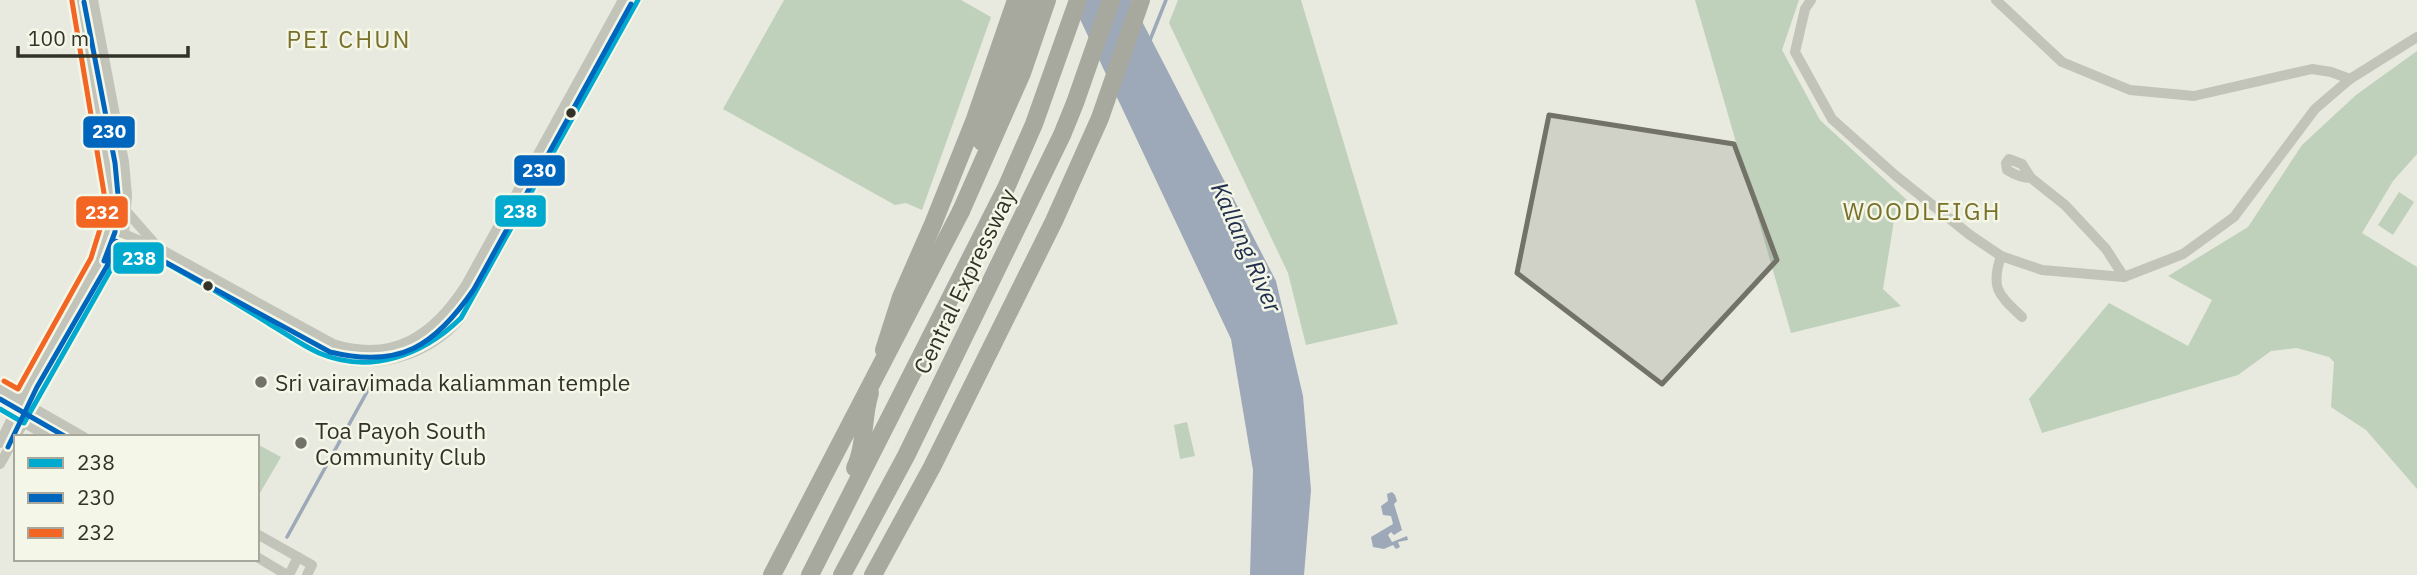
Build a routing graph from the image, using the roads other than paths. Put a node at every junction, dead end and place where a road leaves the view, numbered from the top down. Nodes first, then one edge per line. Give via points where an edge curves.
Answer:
1 (81, 0) edge
2 (93, 0) edge
3 (623, 0) edge
4 (638, 0) edge
5 (1016, 0) edge
6 (1031, 0) edge
7 (1047, 0) edge
8 (1078, 0) edge
9 (1111, 0) edge
10 (1142, 0) edge
11 (1811, 0) edge
12 (1996, 0) edge
13 (2417, 37) edge
14 (1007, 66) junction
15 (2350, 79) junction
16 (2031, 178) dead end
17 (127, 212) junction
18 (109, 231) junction
19 (124, 234) junction
20 (160, 249) junction
21 (2001, 256) junction
22 (114, 257) junction
23 (2124, 276) junction
24 (2022, 317) dead end
25 (0, 389) edge
26 (21, 401) junction
27 (33, 408) junction
28 (0, 409) edge
29 (14, 417) junction
30 (24, 422) junction
31 (17, 435) edge
32 (46, 435) edge
33 (80, 435) edge
34 (14, 440) edge
35 (0, 443) edge
36 (0, 464) edge
37 (259, 535) edge
38 (298, 557) junction
39 (259, 559) edge
40 (813, 571) edge
41 (288, 575) edge
42 (307, 575) edge
43 (772, 575) edge
44 (842, 575) edge
45 (873, 575) edge

1 - 18 street via 113,193
2 - 17 street via 124,162
3 - 20 street via 461,293 451,309 415,339 366,351 333,344
4 - 22 street via 461,318 448,333 416,352 368,362 325,355 166,264
5 - 14 highway
6 - 14 highway
7 - 14 highway
8 - 40 highway, Central Expressway via 1006,188
9 - 44 highway, Central Expressway via 1075,103 906,456
10 - 45 highway via 1100,118 1054,221
11 - 21 street via 1795,52 1832,119
12 - 15 street via 2062,62 2130,90 2194,96 2312,69
13 - 15 street
14 - 40 highway via 975,119 901,296 865,410 860,457 817,547
14 - 43 highway, bridge via 969,194
15 - 23 street via 2315,109 2234,217 2183,254
16 - 23 street via 2065,205
17 - 19 street
17 - 20 street
18 - 19 street
18 - 26 street via 100,262
19 - 20 street
19 - 22 street
21 - 23 street via 2042,270
21 - 24 street via 2000,296
22 - 27 street
25 - 26 street
26 - 27 street
26 - 29 street
27 - 30 street
27 - 33 street
28 - 29 street
29 - 30 street
29 - 35 street
30 - 31 street
30 - 32 street
34 - 36 street
37 - 38 street
38 - 41 street
38 - 42 street via 312,565
39 - 41 street

